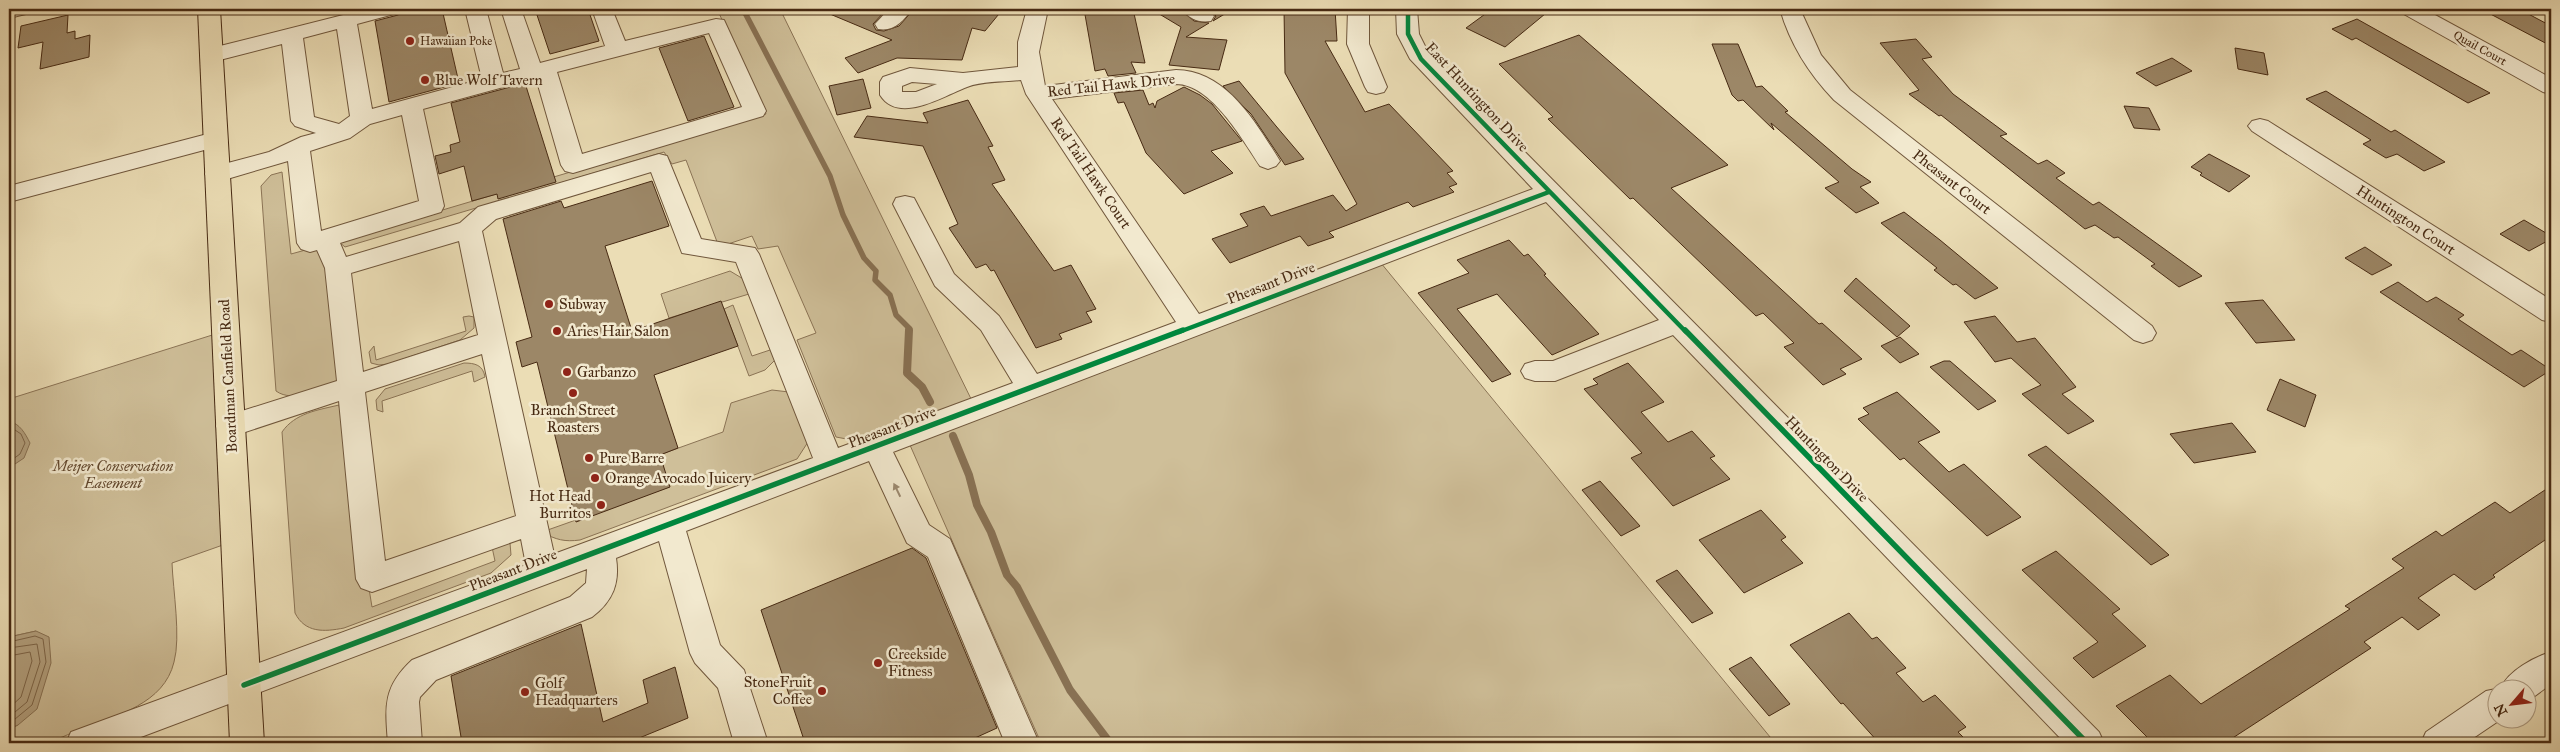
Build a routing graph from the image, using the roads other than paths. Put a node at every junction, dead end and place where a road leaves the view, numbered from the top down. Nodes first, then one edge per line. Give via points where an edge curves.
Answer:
1 (23, 9) edge
2 (209, 9) edge
3 (391, 9) edge
4 (475, 9) edge
5 (511, 9) edge
6 (602, 9) edge
7 (902, 9) edge
8 (1038, 9) edge
9 (1358, 9) edge
10 (1407, 9) edge
11 (1790, 9) edge
12 (2408, 9) edge
13 (9, 12) edge
14 (341, 14) edge
15 (295, 20) edge
16 (886, 24) dead end
17 (211, 47) junction
18 (617, 49) junction
19 (538, 71) junction
20 (964, 80) dead end
21 (494, 82) junction
22 (1033, 83) junction
23 (1376, 87) dead end
24 (2551, 87) edge
25 (411, 105) junction
26 (362, 119) junction
27 (2260, 126) dead end
28 (342, 133) junction
29 (215, 140) junction
30 (298, 147) junction
31 (1268, 161) dead end
32 (217, 174) junction
33 (1548, 192) junction
34 (9, 194) edge
35 (905, 204) dead end
36 (469, 229) junction
37 (325, 238) junction
38 (338, 268) junction
39 (2551, 313) edge
40 (1676, 323) junction
41 (1193, 326) junction
42 (2143, 333) dead end
43 (493, 340) junction
44 (1535, 371) dead end
45 (352, 387) junction
46 (1031, 388) junction
47 (230, 426) junction
48 (876, 446) junction
49 (830, 464) junction
50 (532, 522) junction
51 (669, 525) junction
52 (599, 551) junction
53 (543, 572) junction
54 (2551, 666) edge
55 (2531, 680) edge
56 (244, 685) junction
57 (2488, 709) edge
58 (83, 743) edge
59 (247, 743) edge
60 (405, 743) edge
61 (751, 743) edge
62 (1022, 743) edge
63 (2087, 743) edge
64 (2438, 743) edge

1 - 13 street
2 - 17 main road, Boardman Canfield Road
3 - 14 street
4 - 21 street
5 - 19 street
6 - 18 street
7 - 16 street
8 - 22 street via 1027,50
9 - 23 street via 1358,44
10 - 33 street, East Huntington Drive via 1408,34 1421,59
11 - 42 street, Pheasant Court via 1804,49 1842,95
12 - 24 street, Quail Court
14 - 15 street
14 - 26 street
15 - 17 street
15 - 28 street via 304,121
17 - 29 main road, Boardman Canfield Road
18 - 19 street
18 - 19 street via 716,25 755,111 573,165
19 - 21 street
20 - 22 street, Red Tail Hawk Drive
21 - 25 street
22 - 31 street, Red Tail Hawk Drive via 1196,79 1243,122
22 - 41 street, Red Tail Hawk Court
25 - 26 street
25 - 37 street via 432,206
26 - 28 street
27 - 39 street, Huntington Court
28 - 30 street
29 - 32 main road, Boardman Canfield Road
29 - 34 street
30 - 32 street via 277,157
30 - 37 street via 310,243
32 - 47 main road, Boardman Canfield Road
33 - 40 street, Huntington Drive
33 - 41 street, Pheasant Drive
35 - 46 street via 944,280 990,323
36 - 38 street
36 - 43 street
36 - 49 street via 487,213 659,162 691,247 746,254
37 - 38 street
38 - 45 street
40 - 44 street via 1555,370
40 - 63 street, Huntington Drive
41 - 46 street, Pheasant Drive
43 - 45 street
43 - 50 street
45 - 47 street
45 - 50 street via 372,579
46 - 48 street, Pheasant Drive
47 - 56 main road, Boardman Canfield Road
48 - 49 street, Pheasant Drive
62 -> 48 street via 939,548 918,534
49 - 51 street, Pheasant Drive
50 - 53 street
51 - 52 street, Pheasant Drive
51 - 61 street via 706,653 732,680
52 - 53 street, Pheasant Drive
52 - 60 street via 604,577 594,598 581,607 424,670 408,685 401,702
53 - 56 street, Pheasant Drive
54 - 55 street
56 - 58 street, Pheasant Drive
56 - 59 main road, Boardman Canfield Road
57 - 64 street

